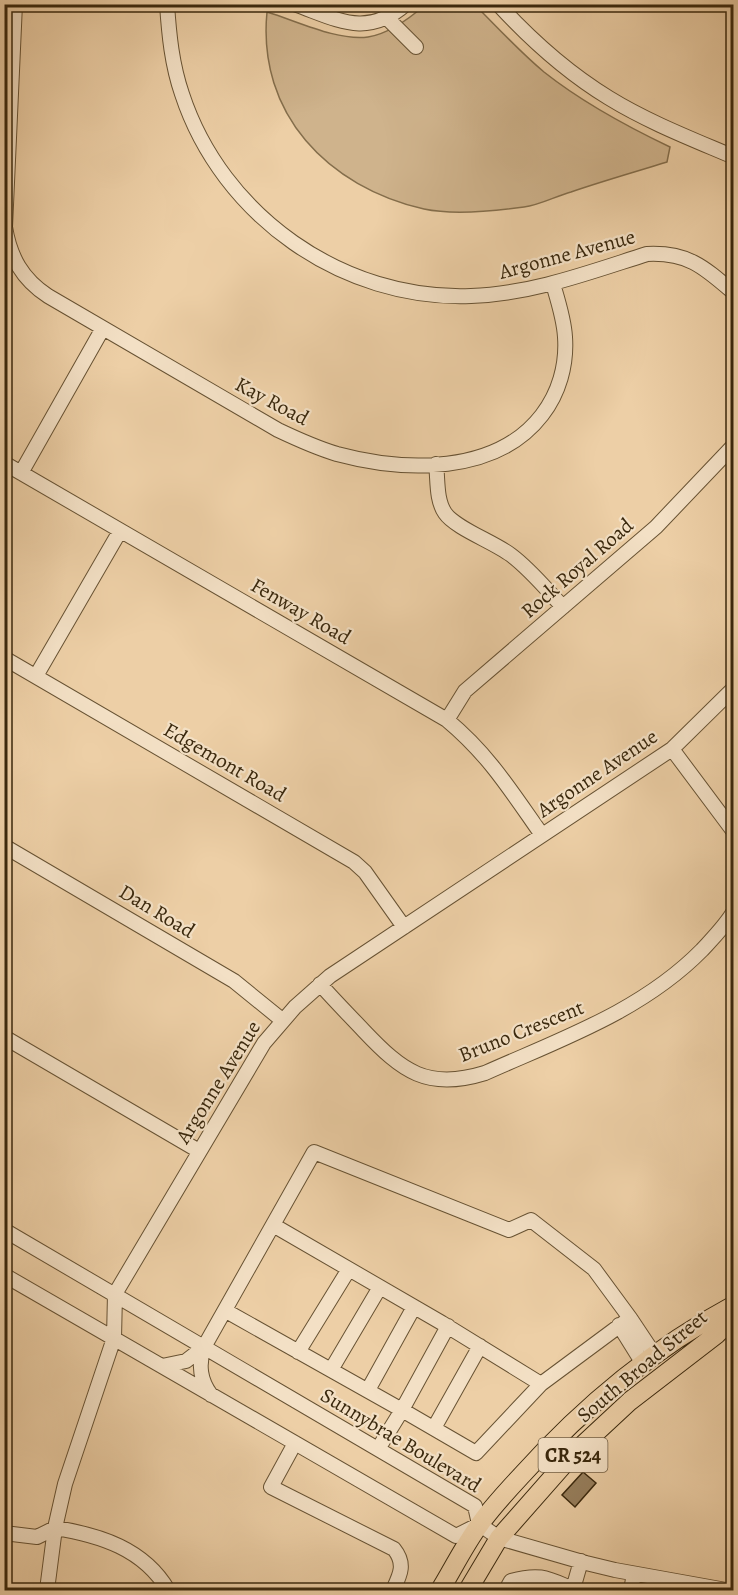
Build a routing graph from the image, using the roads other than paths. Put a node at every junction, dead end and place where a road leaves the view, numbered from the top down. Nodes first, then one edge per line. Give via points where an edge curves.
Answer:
1 (15, 4) edge
2 (167, 4) edge
3 (294, 4) edge
4 (406, 4) edge
5 (498, 4) edge
6 (387, 18) junction
7 (416, 46) dead end
8 (7, 117) edge
9 (734, 156) edge
10 (553, 284) junction
11 (734, 293) edge
12 (103, 328) junction
13 (734, 445) edge
14 (4, 463) edge
15 (436, 464) junction
16 (21, 473) junction
17 (120, 531) junction
18 (563, 607) junction
19 (4, 658) edge
20 (36, 676) junction
21 (734, 688) edge
22 (447, 720) junction
23 (672, 749) junction
24 (734, 832) edge
25 (542, 835) junction
26 (4, 846) edge
27 (734, 911) edge
28 (404, 927) junction
29 (320, 984) junction
30 (282, 1020) junction
31 (4, 1037) edge
32 (199, 1151) junction
33 (273, 1225) junction
34 (4, 1230) edge
35 (349, 1269) junction
36 (4, 1275) edge
37 (380, 1287) junction
38 (115, 1294) junction
39 (734, 1305) edge
40 (414, 1306) junction
41 (226, 1311) junction
42 (734, 1317) edge
43 (625, 1322) junction
44 (448, 1326) junction
45 (114, 1338) junction
46 (480, 1346) junction
47 (204, 1347) junction
48 (298, 1352) junction
49 (648, 1358) junction
50 (162, 1366) junction
51 (331, 1370) junction
52 (656, 1381) junction
53 (541, 1384) junction
54 (368, 1390) junction
55 (605, 1392) junction
56 (211, 1395) junction
57 (630, 1401) junction
58 (402, 1410) junction
59 (434, 1428) junction
60 (295, 1443) junction
61 (378, 1449) junction
62 (480, 1524) junction
63 (55, 1528) junction
64 (4, 1533) edge
65 (499, 1538) junction
66 (581, 1561) junction
67 (634, 1574) junction
68 (47, 1590) edge
69 (168, 1590) edge
70 (393, 1590) edge
71 (440, 1590) edge
72 (468, 1590) edge
73 (506, 1590) edge
74 (631, 1590) edge
75 (726, 1590) edge

1 - 8 street, Kay Road
2 - 10 street, Argonne Avenue via 175,70 208,151 248,205 299,248 354,276 408,292 496,295
3 - 6 street via 351,24
4 - 6 street
5 - 9 street via 551,57 610,99 676,133
6 - 7 street
8 - 12 street, Kay Road via 5,227 14,260 37,288
10 - 11 street, Argonne Avenue via 647,254 664,253 694,261
10 - 15 street, Kay Road via 563,318 565,354 562,373 546,408 520,437 503,448 468,460
12 - 15 street, Kay Road via 307,443 369,460
12 - 16 street
13 - 18 street, Rock Royal Road via 656,527
14 - 16 street, Fenway Road
15 - 18 street via 440,500 447,516 510,554
16 - 17 street, Fenway Road
17 - 20 street
17 - 22 street, Fenway Road
18 - 22 street, Rock Royal Road via 465,691
19 - 20 street, Edgemont Road
20 - 28 street, Edgemont Road via 354,861
21 - 23 street, Argonne Avenue
22 - 25 street, Fenway Road via 488,760
23 - 24 street
23 - 25 street, Argonne Avenue
25 - 28 street, Argonne Avenue
26 - 30 street, Dan Road via 234,981
27 - 29 street, Bruno Crescent via 689,963 639,1001 468,1078 435,1079 402,1068
28 - 29 street, Argonne Avenue
29 - 30 street, Argonne Avenue
30 - 32 street, Argonne Avenue via 251,1062
31 - 32 street
32 - 38 street, Argonne Avenue
33 - 35 street
33 - 41 street
33 - 43 street via 314,1152 509,1230 531,1220 594,1269
34 - 38 street, Sunnybrae Boulevard
35 - 37 street
35 - 48 street
36 - 45 street, Sunnybrae Boulevard
37 - 40 street
37 - 51 street
38 - 45 street, Argonne Avenue
38 - 47 street, Sunnybrae Boulevard
39 - 49 main road, South Broad Street / CR 524
40 - 44 street
40 - 54 street
41 - 47 street
41 - 48 street
42 - 52 main road, South Broad Street / CR 524
43 - 49 street
43 - 53 street
44 - 46 street
44 - 58 street
45 - 50 street, Sunnybrae Boulevard
45 - 63 street, Argonne Avenue via 70,1466
46 - 53 street
46 - 59 street
47 - 50 street via 186,1361
47 - 56 street via 201,1376
47 - 61 street, Sunnybrae Boulevard
48 - 51 street
49 - 52 main road
49 - 55 main road, South Broad Street / CR 524
50 - 56 street, Sunnybrae Boulevard
51 - 54 street
52 - 57 main road, South Broad Street / CR 524
53 - 59 street via 477,1453
54 - 58 street
55 - 57 main road
55 - 62 main road, South Broad Street / CR 524 via 553,1440
56 - 60 street, Sunnybrae Boulevard
57 - 65 main road, South Broad Street / CR 524 via 573,1454
58 - 59 street
58 - 61 street
60 - 62 street, Sunnybrae Boulevard via 456,1536
60 - 70 street via 271,1487 394,1549 402,1563
61 - 62 street, Sunnybrae Boulevard via 476,1506
62 - 65 street
62 - 71 main road, South Broad Street / CR 524
63 - 64 street via 37,1538
63 - 68 street, Argonne Avenue
63 - 69 street via 127,1549 153,1569
65 - 66 street
65 - 72 main road, South Broad Street / CR 524
66 - 67 street
66 - 73 street via 573,1589 543,1576 511,1581
67 - 74 street
67 - 75 street

